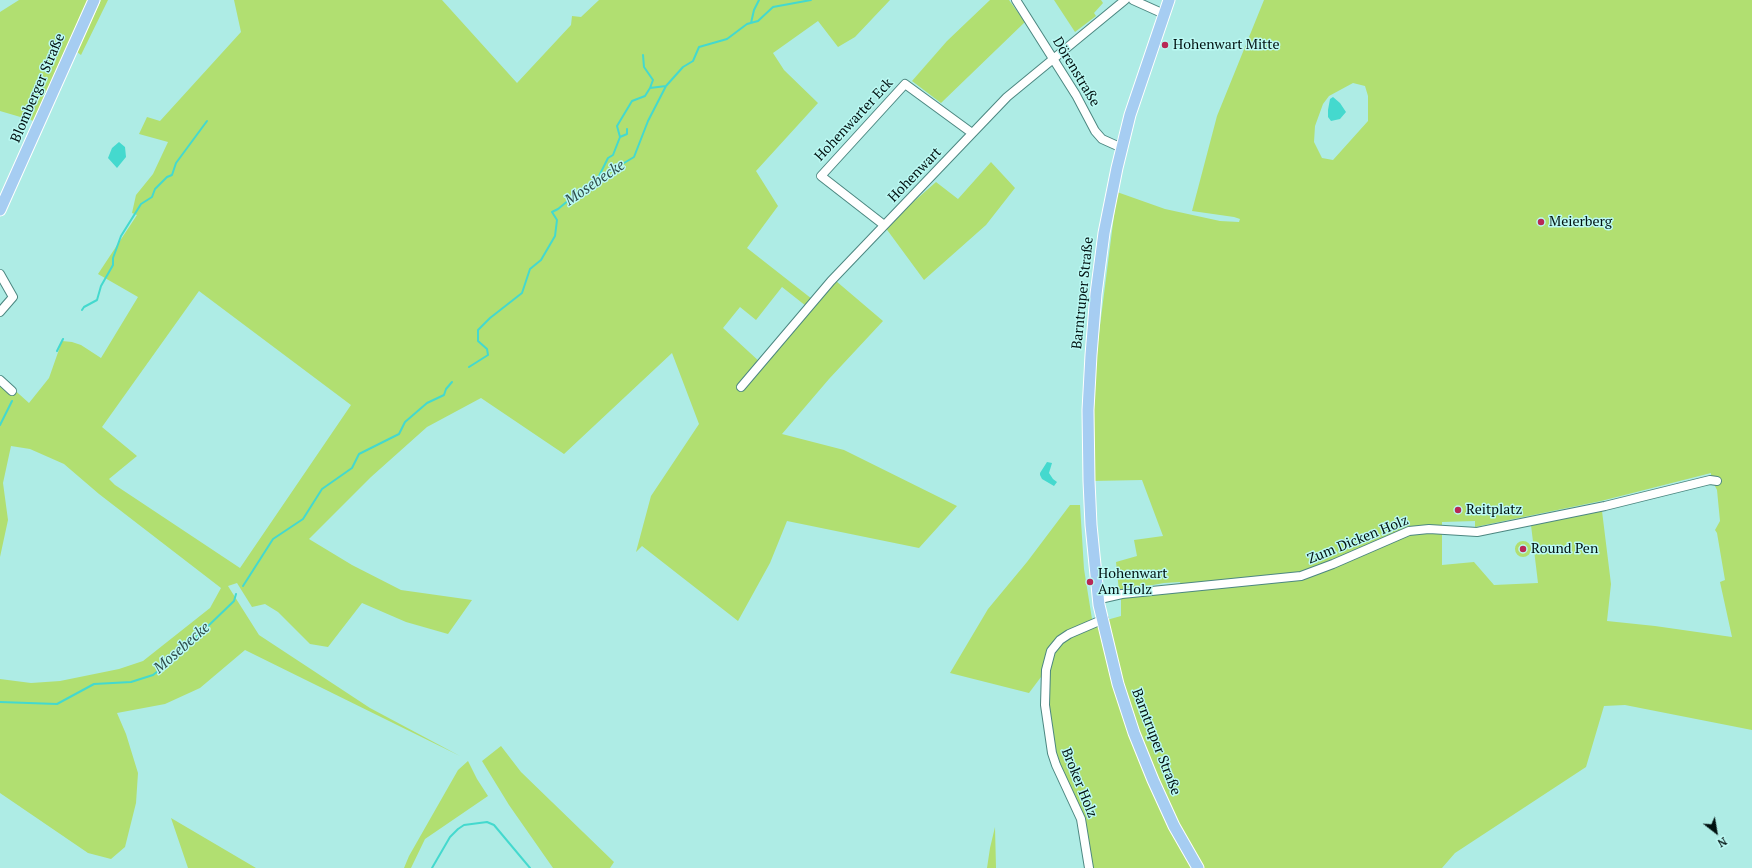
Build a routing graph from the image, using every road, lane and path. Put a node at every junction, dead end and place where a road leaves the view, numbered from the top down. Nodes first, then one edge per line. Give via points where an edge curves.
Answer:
1 (94, 0) edge
2 (1016, 0) edge
3 (1125, 0) edge
4 (1133, 0) edge
5 (1169, 0) edge
6 (1164, 14) junction
7 (1054, 59) junction
8 (972, 133) junction
9 (1122, 148) junction
10 (0, 210) edge
11 (884, 225) junction
12 (0, 274) edge
13 (0, 312) edge
14 (0, 380) edge
15 (741, 387) dead end
16 (12, 391) dead end
17 (1717, 480) dead end
18 (1100, 598) junction
19 (1104, 619) junction
20 (1089, 868) edge
21 (1198, 868) edge

1 - 10 main road, Blomberger Straße
2 - 7 street, Dörenstraße
3 - 7 street, Hohenwart
4 - 6 street
5 - 6 main road, Barntruper Straße
6 - 9 main road, Barntruper Straße via 1130,115
7 - 8 street, Hohenwart via 1007,97
7 - 9 street, Dörenstraße via 1095,131 1102,139
8 - 11 street, Hohenwart via 936,174
8 - 11 street, Hohenwarter Eck via 905,84 820,176
9 - 18 main road, Barntruper Straße via 1100,264 1089,385 1089,496
11 - 15 street, Hohenwart via 831,281
12 - 13 street via 13,297
14 - 16 street
17 - 18 street, Zum Dicken Holz via 1599,508 1477,532 1422,529 1409,531 1302,576
18 - 19 main road, Barntruper Straße
19 - 20 street, Broker Holz via 1060,640 1051,651 1046,670 1046,705 1051,746 1056,765 1081,819
19 - 21 main road, Barntruper Straße via 1118,684 1140,751 1163,803

